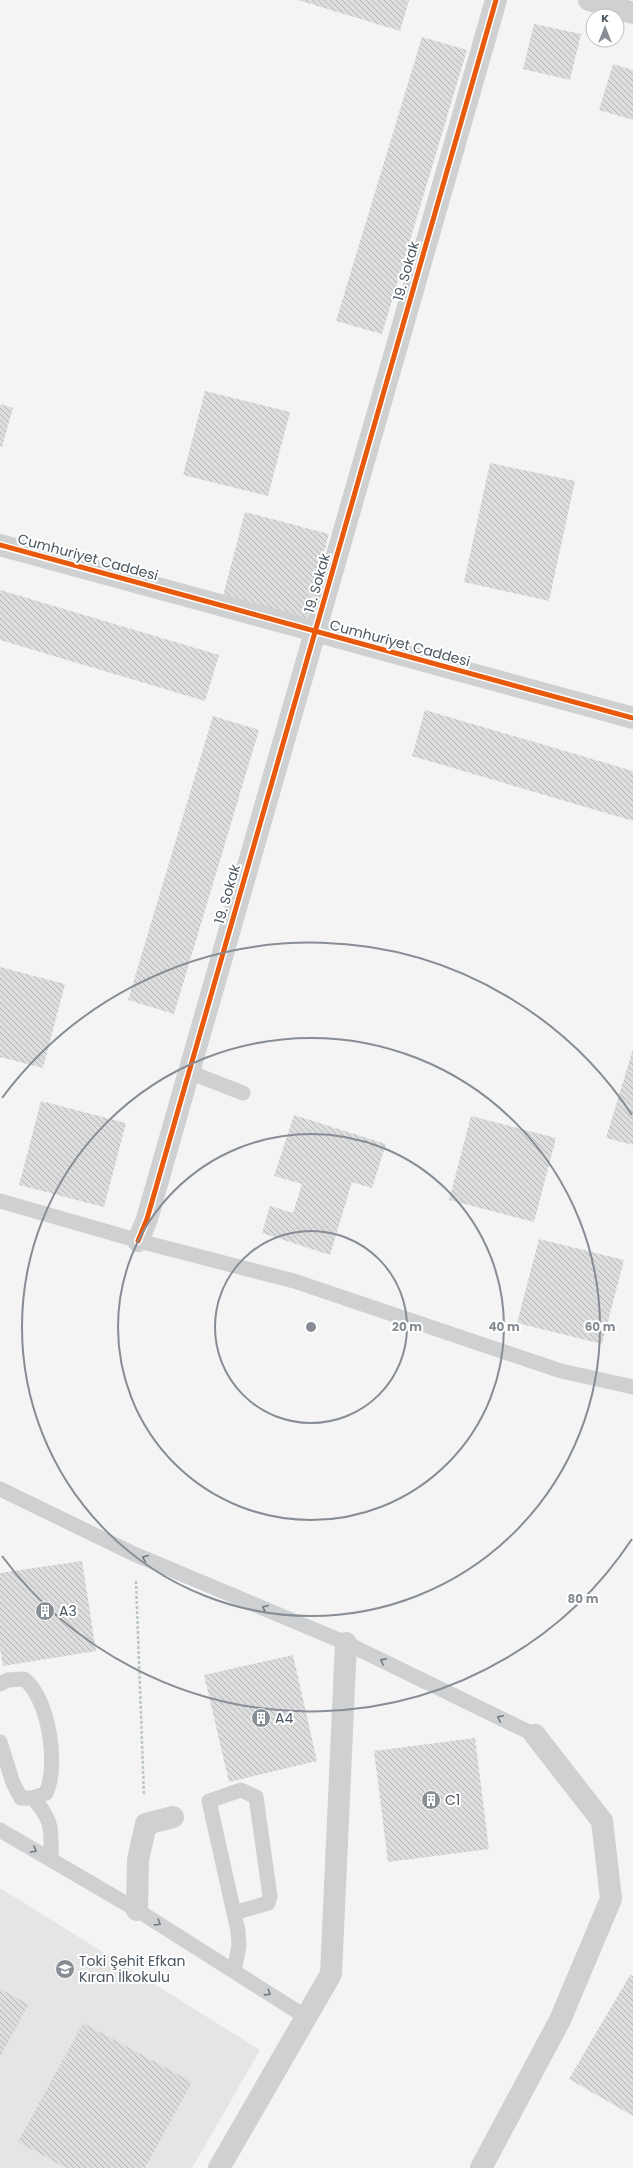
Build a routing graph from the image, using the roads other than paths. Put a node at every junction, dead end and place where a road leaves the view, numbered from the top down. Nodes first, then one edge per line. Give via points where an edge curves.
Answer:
1 (496, 0) edge
2 (589, 0) edge
3 (633, 13) edge
4 (0, 545) edge
5 (315, 632) junction
6 (633, 718) edge
7 (189, 1072) junction
8 (243, 1093) dead end
9 (0, 1201) edge
10 (138, 1241) junction
11 (633, 1387) edge
12 (0, 1489) edge
13 (346, 1642) junction
14 (0, 1684) edge
15 (535, 1735) joint
16 (0, 1742) edge
17 (33, 1798) junction
18 (172, 1817) dead end
19 (0, 1830) edge
20 (51, 1860) junction
21 (137, 1910) junction
22 (234, 1913) junction
23 (234, 1971) junction
24 (306, 2017) junction
25 (219, 2168) edge
26 (481, 2168) edge

1 - 5 street, 19. Sokak
2 - 3 street
4 - 5 street, Cumhuriyet Caddesi
5 - 6 street, Cumhuriyet Caddesi
5 - 7 street, 19. Sokak
7 - 8 lane
7 - 10 street, 19. Sokak via 147,1219
9 - 10 lane
10 - 11 lane via 294,1281 561,1371
13 -> 12 lane via 134,1554
15 -> 13 lane
13 - 24 street via 331,1974
14 - 17 lane via 8,1680 24,1679 32,1685 47,1723 51,1756 49,1786 46,1793
15 - 26 street via 602,1821 611,1899 560,2020
16 - 17 lane via 13,1783 22,1798
17 - 20 lane via 49,1820
18 - 21 street via 146,1824 138,1860
19 -> 20 lane
20 - 21 lane
21 -> 23 lane
22 - 22 lane via 208,1801 241,1790 256,1797 270,1896 268,1903
22 - 23 lane via 239,1946
23 -> 24 lane
24 - 25 street

